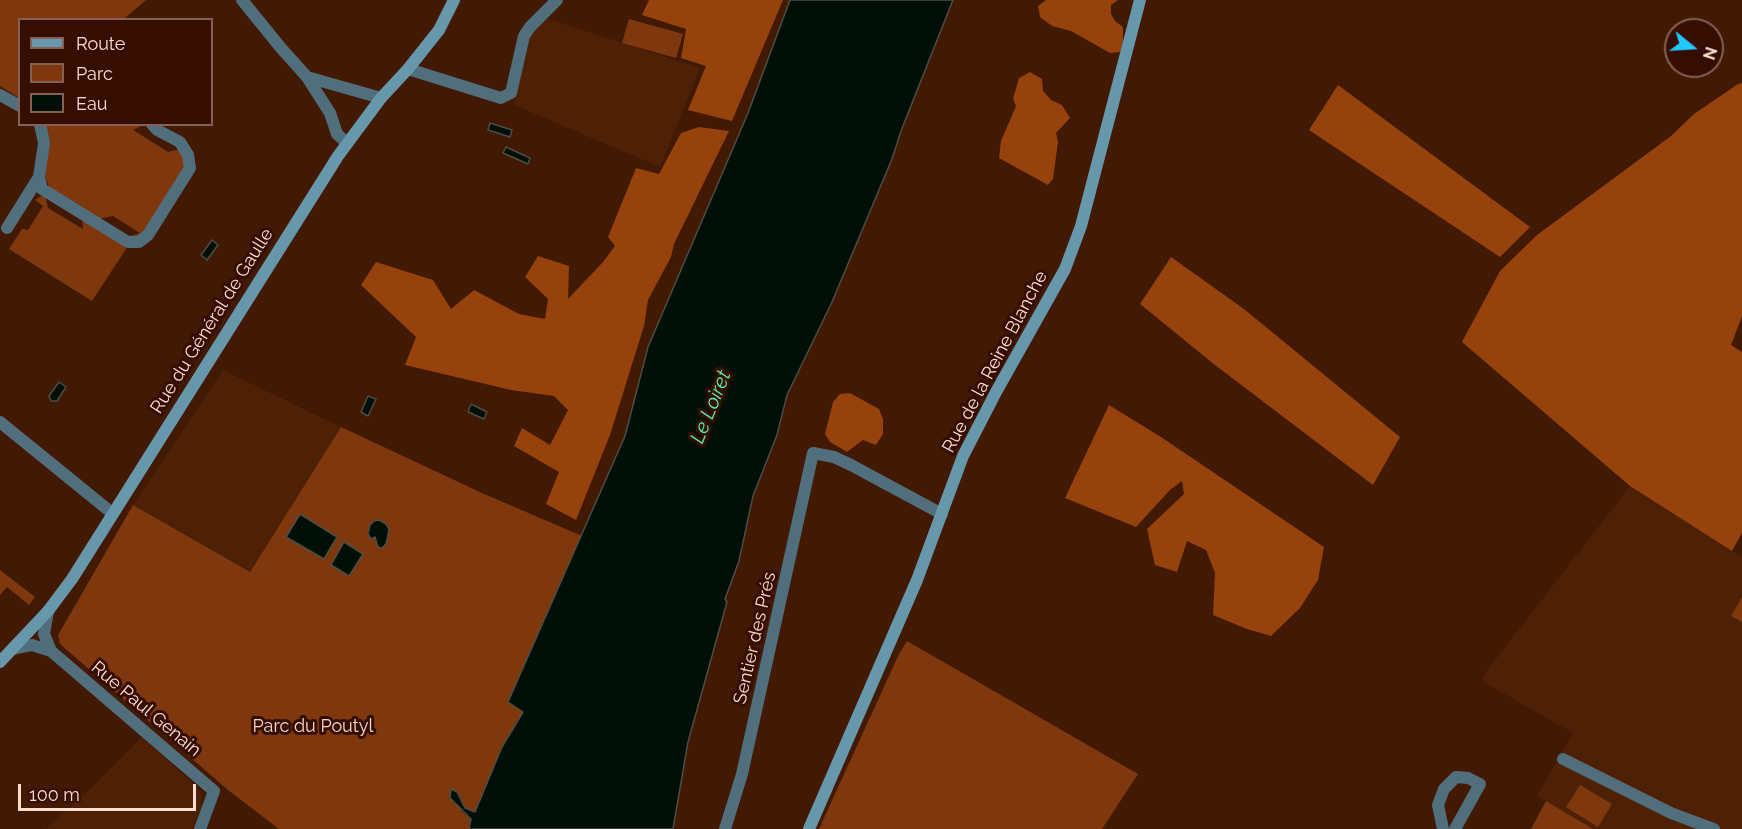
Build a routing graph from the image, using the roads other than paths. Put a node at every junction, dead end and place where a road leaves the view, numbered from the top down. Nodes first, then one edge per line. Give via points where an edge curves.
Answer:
1 (242, 0) edge
2 (454, 0) edge
3 (557, 0) edge
4 (1140, 0) edge
5 (408, 69) junction
6 (308, 77) junction
7 (0, 95) edge
8 (381, 98) junction
9 (18, 105) edge
10 (40, 126) edge
11 (154, 126) edge
12 (347, 142) junction
13 (39, 177) junction
14 (7, 228) dead end
15 (0, 422) edge
16 (112, 513) junction
17 (942, 514) junction
18 (48, 611) junction
19 (13, 649) junction
20 (51, 651) junction
21 (0, 662) edge
22 (1563, 759) dead end
23 (200, 829) edge
24 (725, 829) edge
25 (809, 829) edge
26 (1443, 829) edge
27 (1455, 829) edge
28 (1714, 829) edge

1 - 6 street
2 - 5 street, Rue du Général de Gaulle via 439,30
3 - 5 street via 524,36 511,93 501,98
4 - 17 street, Rue de la Reine Blanche via 1081,226 1065,269 963,456
5 - 8 street, Rue du Général de Gaulle
6 - 8 street
6 - 12 street via 330,113 337,134
7 - 9 street
8 - 12 street, Rue du Général de Gaulle
10 - 13 street via 44,143
11 - 13 street via 180,142 190,168 148,236 139,242 128,242 57,200 42,189
12 - 16 street, Rue du Général de Gaulle
13 - 14 street
15 - 16 street
16 - 18 street, Rue du Général de Gaulle
17 - 24 street, Sentier des Prés via 851,465 813,453 742,774
17 - 25 street, Rue de la Reine Blanche
18 - 19 street, Rue du Général de Gaulle
18 - 20 street via 44,634
19 - 20 street via 32,645
19 - 21 street, Rue du Général de Gaulle
20 - 23 street, Rue Paul Genain via 214,791
22 - 28 street via 1671,813
26 - 27 street via 1438,805 1444,789 1456,777 1468,778 1480,784

